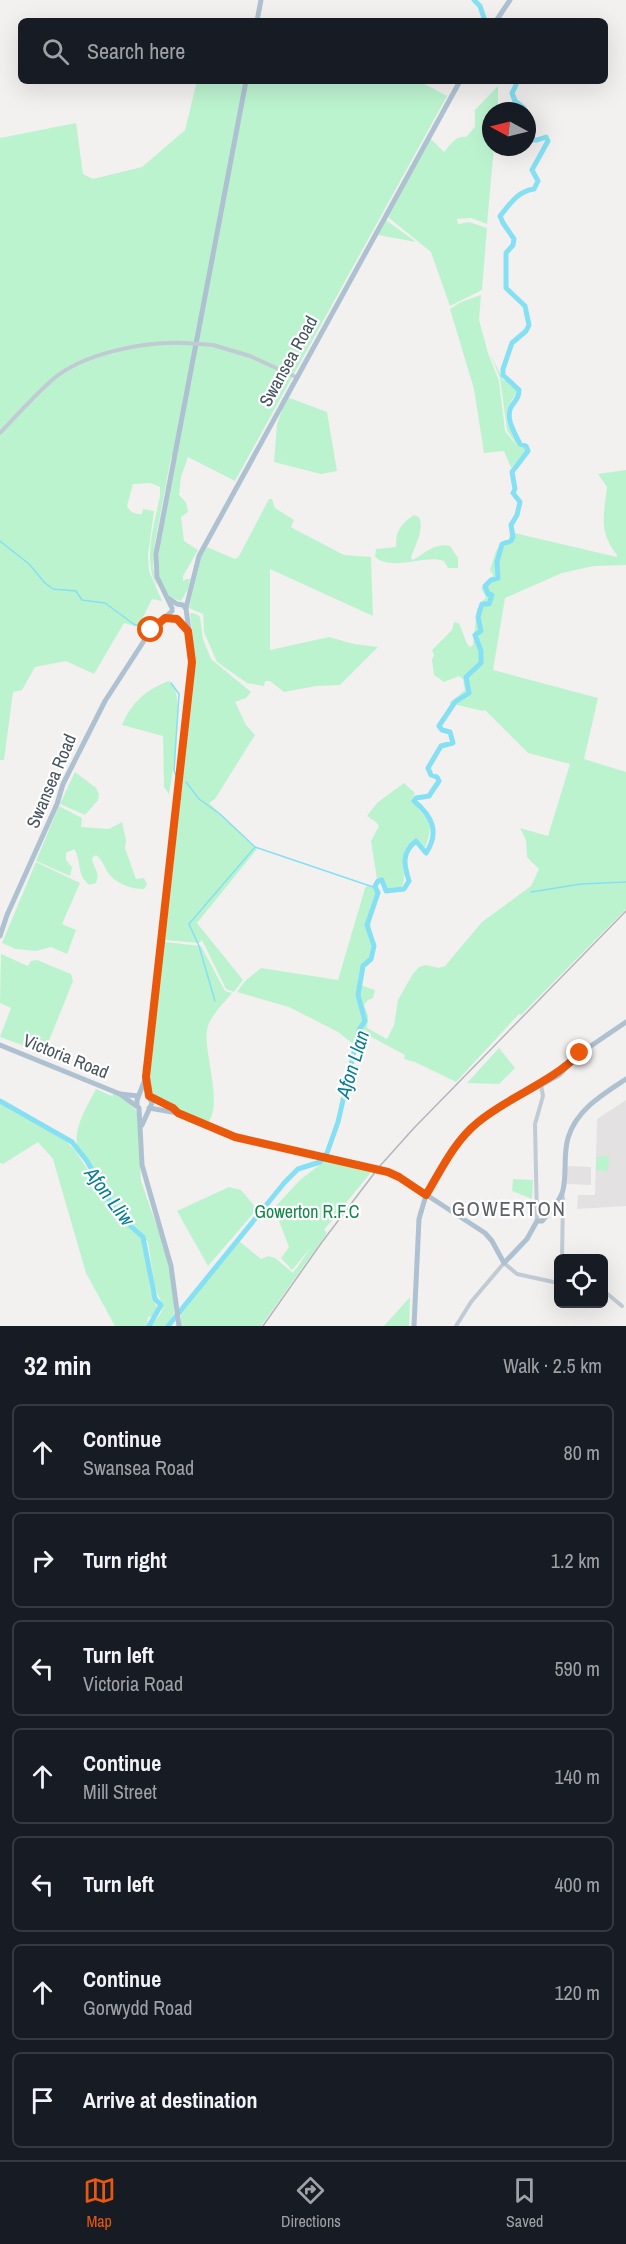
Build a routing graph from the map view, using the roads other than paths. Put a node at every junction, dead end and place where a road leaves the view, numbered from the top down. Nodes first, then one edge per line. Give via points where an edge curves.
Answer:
1 (261, 0) edge
2 (510, 0) edge
3 (258, 18) edge
4 (498, 18) edge
5 (245, 84) edge
6 (458, 84) edge
7 (296, 377) junction
8 (0, 433) edge
9 (189, 594) junction
10 (175, 606) junction
11 (186, 612) junction
12 (165, 618) junction
13 (176, 618) junction
14 (188, 631) junction
15 (0, 936) edge
16 (626, 1023) edge
17 (0, 1045) edge
18 (146, 1077) junction
19 (626, 1079) edge
20 (541, 1084) junction
21 (120, 1094) junction
22 (139, 1096) junction
23 (149, 1096) junction
24 (138, 1107) junction
25 (149, 1109) junction
26 (178, 1113) junction
27 (141, 1126) junction
28 (562, 1194) junction
29 (426, 1195) junction
30 (537, 1221) junction
31 (562, 1254) edge
32 (504, 1263) junction
33 (554, 1282) edge
34 (608, 1295) edge
35 (622, 1306) dead end
36 (179, 1326) edge
37 (414, 1326) edge
38 (456, 1326) edge

1 - 3 main road
2 - 4 main road
5 - 10 main road via 156,554 160,587
6 - 7 main road, Swansea Road
7 - 8 street, bridge via 250,356 213,345 159,344 104,352 53,379
7 - 9 main road, Swansea Road via 199,556
9 - 10 main road, Swansea Road
9 - 11 main road, Swansea Road
10 - 11 main road
10 - 12 main road, Swansea Road
10 - 13 main road
11 - 13 main road
11 - 14 main road, Swansea Road
12 - 13 main road
12 - 15 main road, Swansea Road via 155,625 120,676 88,733
13 - 14 main road
14 - 18 main road, Swansea Road via 192,674
16 - 20 main road
17 - 21 main road, Victoria Road
18 - 22 main road
18 - 23 main road
19 - 28 main road via 594,1101 571,1128
20 - 29 main road via 477,1123 457,1144
20 - 30 street via 543,1096 535,1124
21 - 22 main road, Victoria Road
21 - 24 main road, Victoria Road
22 - 23 main road
22 - 24 main road
23 - 25 main road
23 - 26 main road
24 - 25 main road
24 - 27 main road
25 - 26 main road
25 - 27 main road
26 - 29 main road via 235,1137 396,1175
27 - 36 main road via 144,1179 171,1266
28 - 30 main road via 543,1221
28 - 31 street
29 - 32 main road via 485,1233
29 - 37 main road via 419,1219
30 - 32 main road via 527,1239
32 - 33 street via 517,1274
32 - 38 street
34 - 35 street

